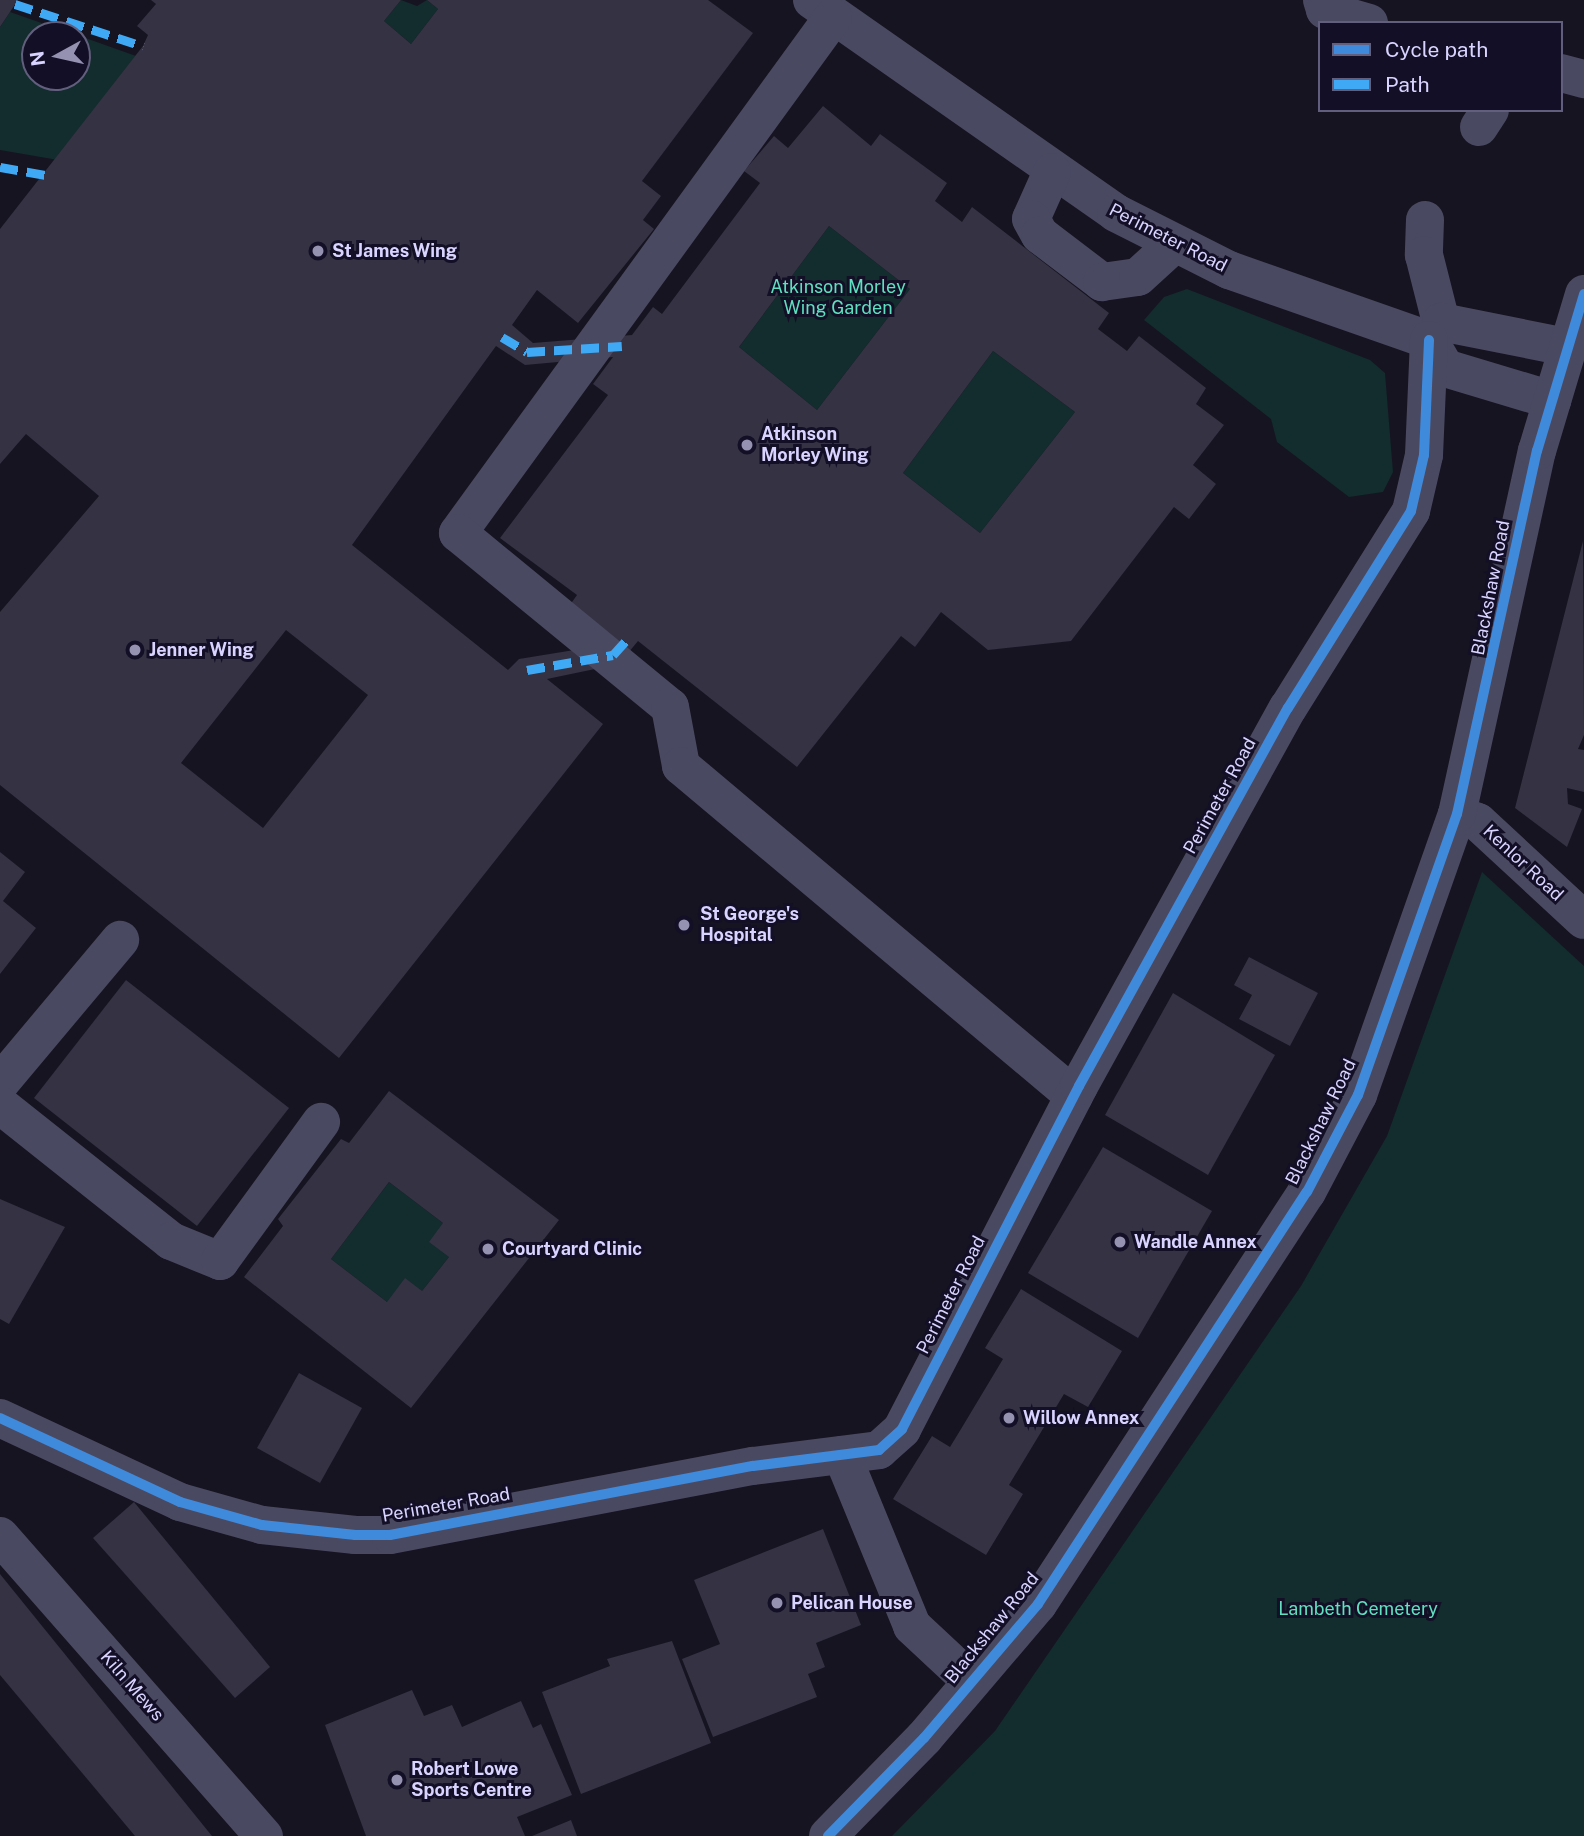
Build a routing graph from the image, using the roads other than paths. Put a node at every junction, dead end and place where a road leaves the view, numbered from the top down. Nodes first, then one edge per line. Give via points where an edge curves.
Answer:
1 (1322, 0) edge
2 (838, 11) edge
3 (1362, 21) edge
4 (1563, 74) edge
5 (1584, 79) edge
6 (1052, 172) junction
7 (1425, 220) dead end
8 (1174, 244) junction
9 (1584, 294) edge
10 (1435, 331) junction
11 (1566, 346) junction
12 (1552, 400) junction
13 (1457, 814) junction
14 (1584, 920) edge
15 (120, 940) dead end
16 (0, 1083) edge
17 (1073, 1096) junction
18 (0, 1105) edge
19 (321, 1122) dead end
20 (0, 1418) edge
21 (842, 1455) junction
22 (0, 1536) edge
23 (971, 1681) junction
24 (264, 1836) edge
25 (828, 1836) edge

1 - 3 street via 1325,10
2 - 6 street, Perimeter Road
2 - 17 street via 458,533 670,707 681,766
4 - 5 street
6 - 8 street, Perimeter Road
6 - 8 street via 1031,219 1040,235 1102,282 1138,277
7 - 10 street via 1424,255
8 - 10 street, Perimeter Road via 1229,270
9 - 11 street, Blackshaw Road
10 - 11 street
10 - 12 street via 1445,368
10 - 17 street, Perimeter Road via 1424,456 1410,511 1288,708
11 - 12 street, Blackshaw Road
12 - 13 street, Blackshaw Road
13 - 14 street, Kenlor Road via 1478,822
13 - 23 street, Blackshaw Road via 1358,1095 1307,1192 1038,1604
15 - 16 street
17 - 21 street, Perimeter Road via 902,1429 879,1450
18 - 19 street via 172,1241 220,1261
20 - 21 street, Perimeter Road via 180,1502 262,1525 355,1535 390,1535 753,1466
21 - 23 street via 912,1626
22 - 24 street, Kiln Mews
23 - 25 street, Blackshaw Road

